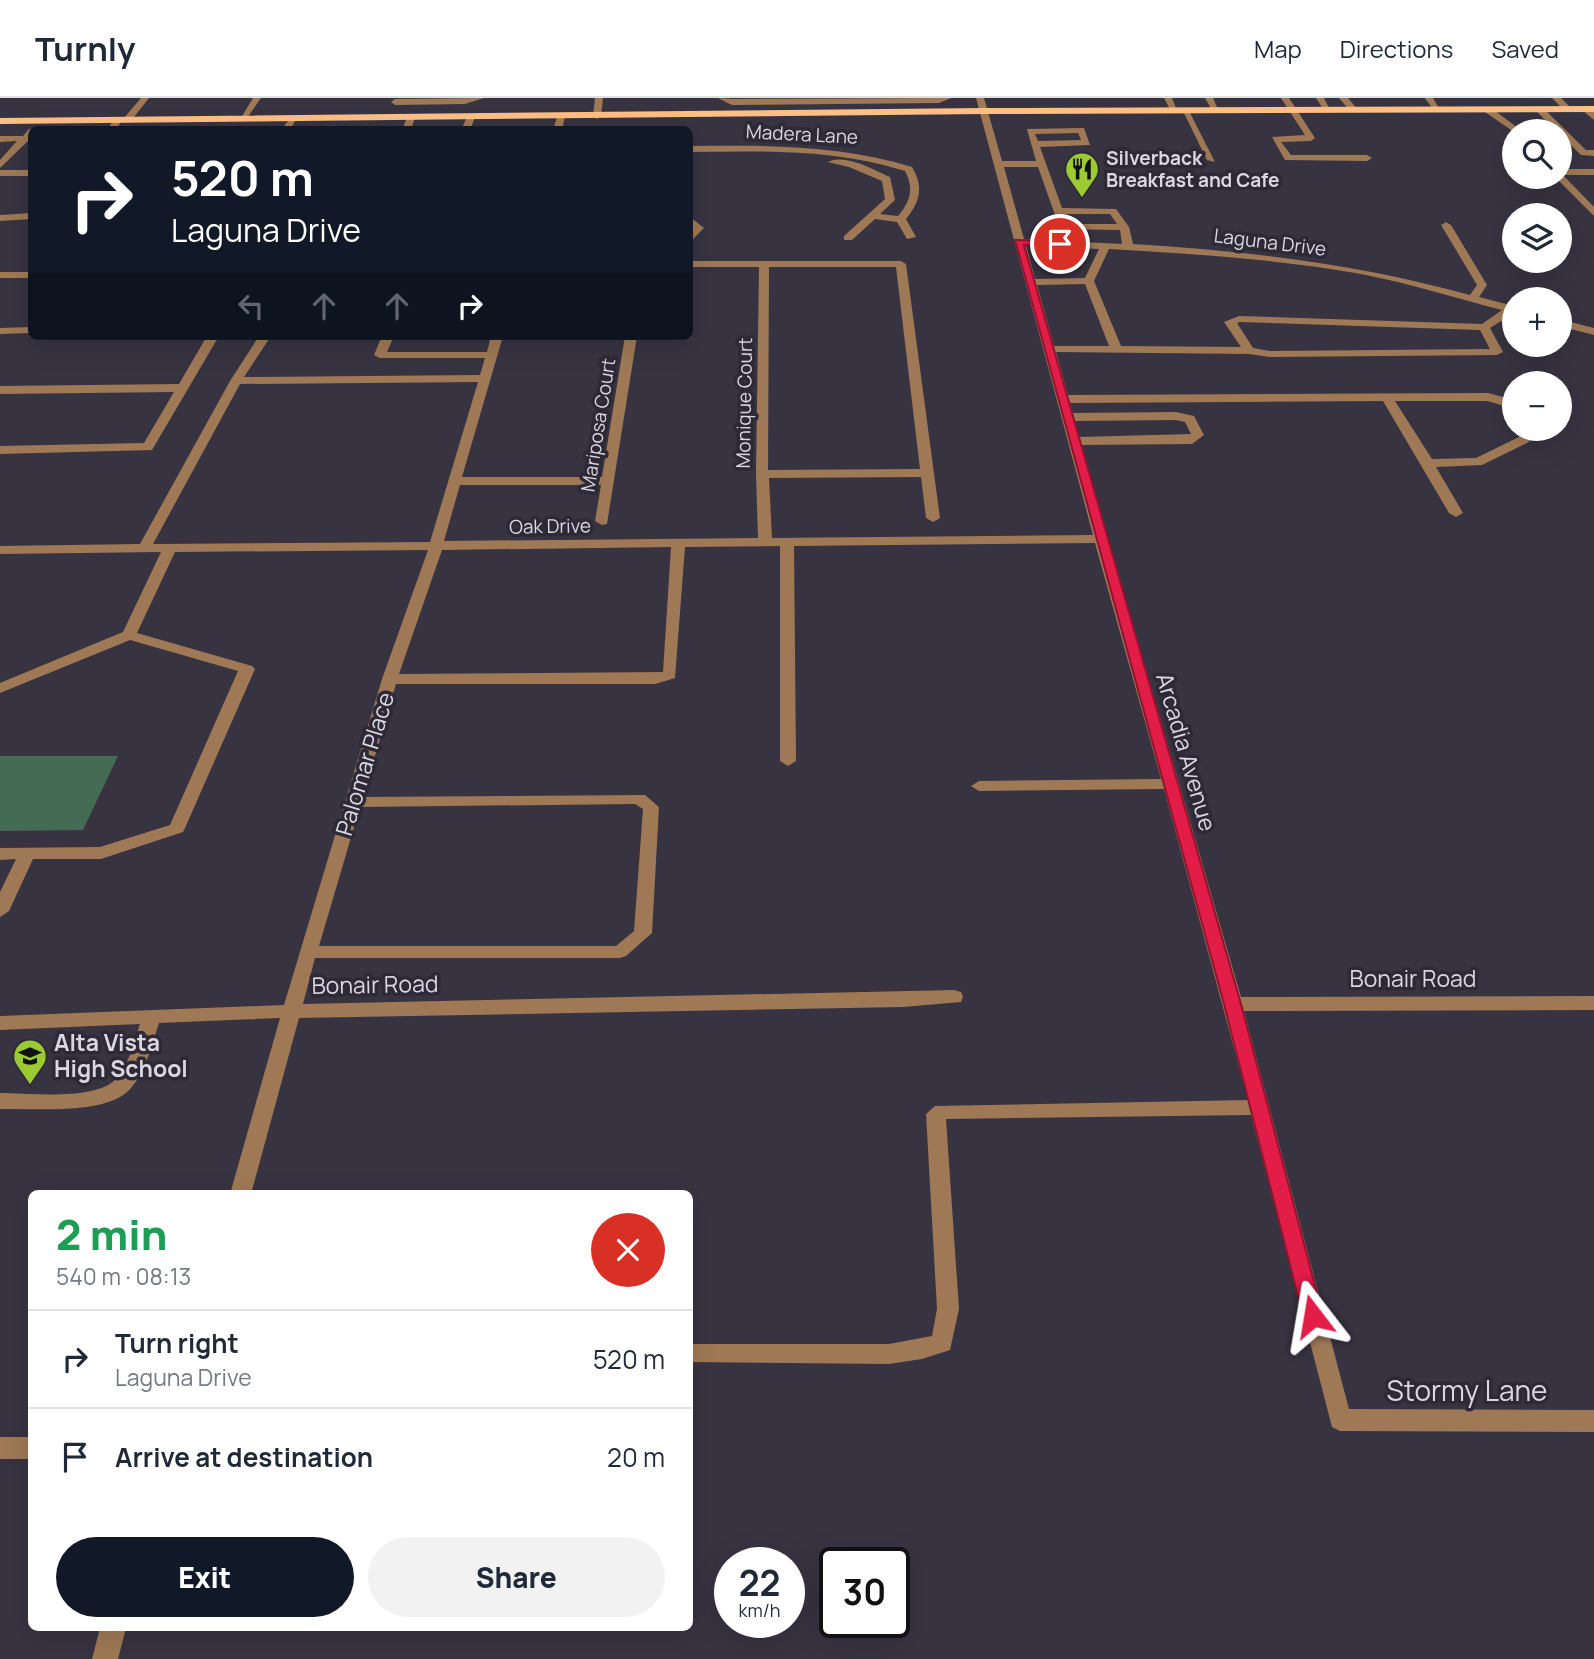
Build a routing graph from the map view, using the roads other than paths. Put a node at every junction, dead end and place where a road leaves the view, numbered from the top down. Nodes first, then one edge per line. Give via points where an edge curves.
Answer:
1 (145, 98) edge
2 (257, 98) edge
3 (481, 98) edge
4 (599, 98) edge
5 (722, 98) edge
6 (947, 98) edge
7 (980, 98) edge
8 (1168, 98) edge
9 (1209, 98) edge
10 (1285, 98) edge
11 (1320, 98) edge
12 (1343, 98) edge
13 (1429, 98) edge
14 (1477, 98) edge
15 (1556, 98) edge
16 (395, 102) dead end
17 (1539, 109) junction
18 (1568, 109) junction
19 (1590, 109) edge
20 (1216, 110) junction
21 (1293, 110) junction
22 (1328, 110) junction
23 (1354, 110) junction
24 (1438, 110) junction
25 (1489, 110) junction
26 (984, 111) junction
27 (1071, 111) junction
28 (1180, 111) junction
29 (561, 116) junction
30 (597, 116) junction
31 (411, 117) junction
32 (471, 117) junction
33 (1594, 117) edge
34 (242, 119) junction
35 (292, 119) junction
36 (1502, 119) edge
37 (123, 120) junction
38 (0, 121) edge
39 (41, 121) junction
40 (37, 126) edge
41 (116, 126) edge
42 (288, 126) edge
43 (408, 126) edge
44 (467, 126) edge
45 (558, 126) edge
46 (28, 134) edge
47 (28, 136) edge
48 (0, 139) edge
49 (693, 149) edge
50 (792, 149) junction
51 (1594, 153) edge
52 (693, 158) edge
53 (1367, 158) dead end
54 (785, 159) junction
55 (1212, 160) dead end
56 (998, 164) junction
57 (1042, 164) junction
58 (0, 165) edge
59 (1594, 172) edge
60 (0, 173) edge
61 (28, 173) edge
62 (1572, 173) edge
63 (1572, 188) edge
64 (1059, 211) junction
65 (1594, 213) edge
66 (28, 216) edge
67 (873, 216) junction
68 (0, 218) edge
69 (901, 219) junction
70 (693, 223) edge
71 (1446, 225) dead end
72 (28, 226) edge
73 (0, 227) edge
74 (1124, 227) junction
75 (693, 235) edge
76 (911, 237) dead end
77 (848, 238) dead end
78 (1018, 242) junction
79 (1106, 245) junction
80 (1128, 246) junction
81 (693, 264) edge
82 (764, 264) junction
83 (0, 275) edge
84 (28, 275) edge
85 (1089, 281) junction
86 (1030, 282) junction
87 (1473, 299) junction
88 (1502, 306) edge
89 (1502, 315) edge
90 (1572, 326) edge
91 (1483, 327) junction
92 (28, 330) edge
93 (0, 331) edge
94 (1594, 332) edge
95 (211, 340) edge
96 (262, 340) edge
97 (386, 340) edge
98 (496, 340) edge
99 (630, 340) edge
100 (1048, 349) junction
101 (1116, 349) junction
102 (1249, 351) junction
103 (491, 355) junction
104 (484, 378) junction
105 (236, 381) junction
106 (183, 387) junction
107 (0, 390) edge
108 (1386, 397) junction
109 (1062, 399) junction
110 (1502, 401) edge
111 (1067, 417) junction
112 (1073, 441) junction
113 (1521, 441) edge
114 (0, 450) edge
115 (1428, 463) junction
116 (928, 473) junction
117 (762, 474) junction
118 (455, 481) junction
119 (608, 481) junction
120 (1456, 513) dead end
121 (933, 518) dead end
122 (602, 520) dead end
123 (1101, 539) junction
124 (787, 543) junction
125 (678, 544) junction
126 (765, 544) junction
127 (436, 547) junction
128 (144, 549) junction
129 (170, 549) junction
130 (0, 551) edge
131 (130, 635) junction
132 (390, 680) junction
133 (0, 688) edge
134 (788, 761) dead end
135 (1170, 784) junction
136 (979, 786) dead end
137 (354, 802) junction
138 (0, 854) edge
139 (27, 854) junction
140 (0, 911) edge
141 (308, 952) junction
142 (954, 997) dead end
143 (1594, 1003) edge
144 (1233, 1004) junction
145 (293, 1011) junction
146 (152, 1017) junction
147 (0, 1023) edge
148 (0, 1101) edge
149 (1259, 1107) junction
150 (241, 1190) edge
151 (694, 1354) dead end
152 (1340, 1420) joint
153 (1594, 1421) edge
154 (0, 1448) edge
155 (28, 1448) edge
156 (112, 1631) edge
157 (105, 1659) edge

1 - 37 street
2 - 34 street
3 - 16 street
4 - 30 street
5 - 6 street via 733,102
7 - 26 street, Arcadia Avenue
8 - 28 street
9 - 20 street
10 - 21 street
11 - 22 street
12 - 23 street
13 - 24 street
14 - 25 main road
15 - 18 street
17 - 18 main road
17 - 25 main road
17 - 51 street via 1584,153
18 - 19 main road
19 - 33 street
20 - 21 main road
20 - 28 main road
21 - 22 main road
21 - 53 street via 1311,138 1275,139 1288,158
22 - 23 main road
23 - 24 main road
24 - 25 main road
25 - 36 street
26 - 27 main road
26 - 30 main road
26 - 56 street, Arcadia Avenue
27 - 28 main road
27 - 57 street via 1081,130 1030,131
28 - 55 street
29 - 30 main road
29 - 32 main road
29 - 45 street
31 - 32 main road
31 - 35 main road
31 - 43 street
32 - 44 street
34 - 35 main road
34 - 37 main road
35 - 42 street
37 - 39 main road
37 - 41 street
38 - 39 main road
39 - 40 street
46 - 48 street
47 - 58 street
49 - 50 street, Madera Lane
50 - 54 street
50 - 69 street, Madera Lane via 864,155 909,169 916,197
52 - 54 street, Madera Lane
54 - 67 street, Madera Lane via 847,163 886,177 890,200
56 - 57 street
56 - 78 street, Arcadia Avenue
57 - 64 street
59 - 62 street
60 - 61 street
63 - 65 street
64 - 74 street via 1113,211
64 - 74 street via 1064,227
66 - 68 street
67 - 69 street
67 - 77 street, Madera Lane
69 - 76 street
70 - 75 street via 699,228
71 - 87 street via 1482,285
72 - 73 street
74 - 80 street
78 - 79 street, Laguna Drive
78 - 86 street, Arcadia Avenue
79 - 80 street, Laguna Drive
79 - 85 street
80 - 87 street, Laguna Drive via 1346,269
81 - 82 street
82 - 116 street via 901,264
82 - 117 street, Monique Court
83 - 84 street
85 - 86 street
85 - 101 street
86 - 100 street, Arcadia Avenue
87 - 88 street, Laguna Drive
89 - 91 street
90 - 94 street
91 - 102 street via 1497,352
91 - 102 street via 1230,322
92 - 93 street
95 - 106 street
96 - 105 street
97 - 103 street via 380,355
98 - 103 street, Palomar Place
99 - 119 street, Mariposa Court
100 - 101 street
100 - 109 street, Arcadia Avenue
101 - 102 street
103 - 104 street, Palomar Place
104 - 105 street
104 - 118 street, Palomar Place
105 - 128 street
106 - 107 street
106 - 114 street via 148,447
108 - 109 street
108 - 110 street via 1489,397
108 - 115 street
109 - 111 street, Arcadia Avenue
111 - 112 street, Arcadia Avenue
111 - 112 street via 1176,416 1190,419 1198,435 1192,440
112 - 123 street, Arcadia Avenue
113 - 115 street via 1478,462
115 - 120 street
116 - 117 street
116 - 121 street
117 - 126 street, Monique Court
118 - 119 street
118 - 127 street, Palomar Place
119 - 122 street, Mariposa Court
123 - 124 street, Oak Drive
123 - 135 street, Arcadia Avenue
124 - 126 street, Oak Drive
124 - 134 street
125 - 126 street, Oak Drive
125 - 127 street, Oak Drive
125 - 132 street via 670,675 655,679
127 - 129 street, Oak Drive
127 - 132 street, Palomar Place
128 - 129 street, Oak Drive
128 - 130 street, Oak Drive
129 - 131 street
131 - 133 street
131 - 139 street via 247,669 177,828 101,853
132 - 137 street, Palomar Place
135 - 136 street
135 - 144 street, Arcadia Avenue
137 - 141 street, Palomar Place
137 - 141 street via 639,799 651,807 643,933 620,952
138 - 139 street
139 - 140 street
141 - 145 street, Palomar Place
142 - 145 street, Bonair Road
143 - 144 street, Bonair Road
144 - 149 street, Arcadia Avenue
145 - 146 street, Bonair Road
145 - 150 street, Palomar Place
146 - 147 street, Bonair Road
146 - 148 street via 121,1087 98,1098
149 - 151 street via 942,1111 936,1114 948,1309 942,1343 889,1353
149 - 152 street, Arcadia Avenue
152 - 153 street, Stormy Lane
154 - 155 street
156 - 157 street

